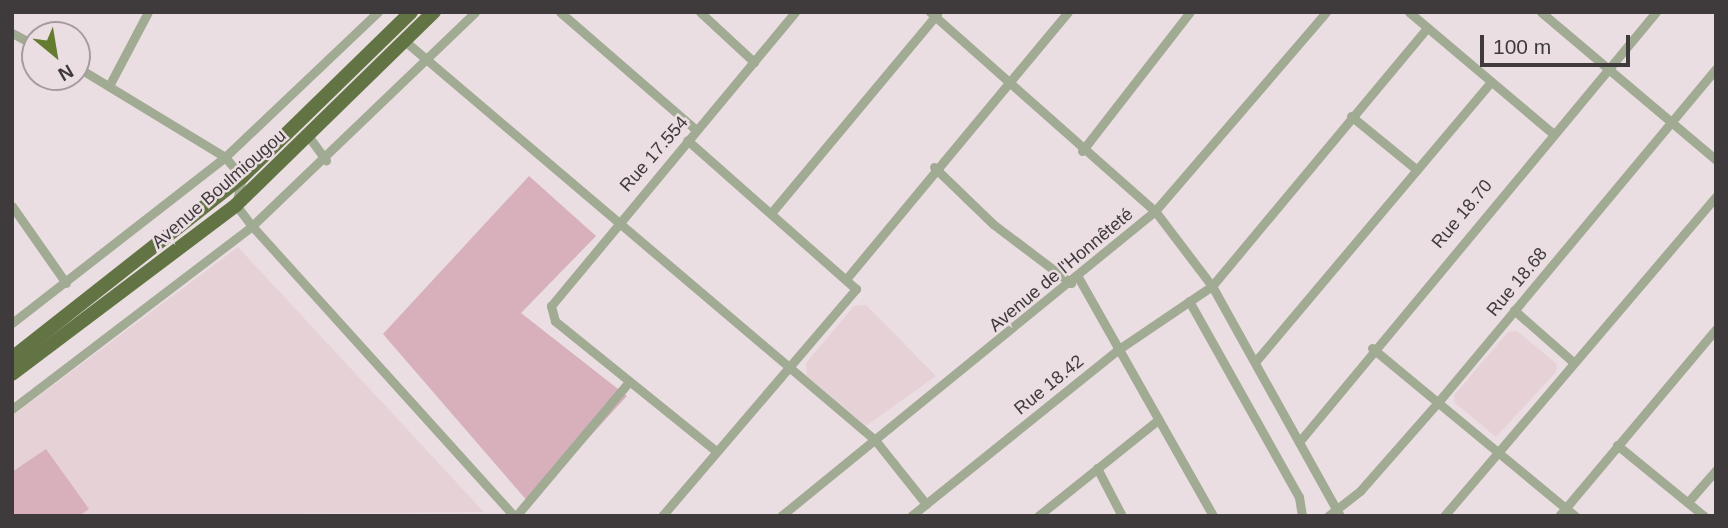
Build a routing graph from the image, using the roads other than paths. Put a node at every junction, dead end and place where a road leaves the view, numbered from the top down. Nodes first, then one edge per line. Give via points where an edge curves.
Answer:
1 (148, 12) edge
2 (378, 12) edge
3 (411, 12) edge
4 (434, 12) edge
5 (475, 12) edge
6 (560, 12) edge
7 (700, 12) edge
8 (795, 12) edge
9 (1068, 12) edge
10 (1190, 12) edge
11 (1326, 12) edge
12 (1409, 12) edge
13 (1656, 12) edge
14 (1544, 13) edge
15 (934, 14) edge
16 (1427, 28) junction
17 (406, 42) junction
18 (754, 62) junction
19 (427, 64) junction
20 (1608, 69) junction
21 (1716, 69) edge
22 (91, 74) edge
23 (1490, 82) junction
24 (110, 84) junction
25 (1007, 84) junction
26 (1351, 116) junction
27 (1671, 121) junction
28 (696, 130) junction
29 (1551, 132) junction
30 (309, 137) junction
31 (687, 140) junction
32 (1082, 151) junction
33 (225, 157) junction
34 (327, 160) junction
35 (1716, 160) edge
36 (934, 167) junction
37 (1417, 170) junction
38 (242, 177) junction
39 (1716, 196) edge
40 (236, 205) junction
41 (12, 206) edge
42 (1155, 211) junction
43 (772, 212) junction
44 (615, 225) junction
45 (252, 226) junction
46 (847, 278) junction
47 (1075, 280) junction
48 (66, 283) junction
49 (1212, 286) junction
50 (1189, 301) junction
51 (1514, 310) junction
52 (12, 323) edge
53 (1716, 329) edge
54 (1372, 348) junction
55 (1116, 351) junction
56 (12, 358) edge
57 (1255, 362) junction
58 (1573, 362) junction
59 (788, 368) junction
60 (12, 374) edge
61 (628, 383) junction
62 (1439, 401) junction
63 (12, 409) edge
64 (1158, 420) junction
65 (875, 440) junction
66 (1299, 442) junction
67 (1617, 445) junction
68 (716, 451) junction
69 (1497, 452) junction
70 (1097, 468) junction
71 (1716, 470) edge
72 (1688, 502) junction
73 (926, 503) junction
74 (1562, 512) edge
75 (1335, 514) edge
76 (512, 515) edge
77 (662, 516) edge
78 (781, 516) edge
79 (911, 516) edge
80 (1038, 516) edge
81 (1122, 516) edge
82 (1213, 516) edge
83 (1302, 516) edge
84 (1444, 516) edge
85 (1575, 516) edge
86 (1704, 516) edge

1 - 24 street
2 - 33 street
3 - 38 highway, Avenue Boulmiougou
4 - 17 highway, Avenue Boulmiougou
5 - 19 street
6 - 28 street
7 - 18 street
8 - 18 street, Rue 17.554
9 - 25 street
10 - 32 street
11 - 42 street, Avenue de l'Honnêteté
12 - 16 street
13 - 20 street, Rue 18.70
14 - 20 street
15 - 25 street
15 - 43 street
16 - 23 street
16 - 26 street, Rue 18.42
17 - 19 street
17 - 30 highway, Avenue Boulmiougou
18 - 28 street, Rue 17.554
19 - 34 street
19 - 44 street
20 - 27 street
20 - 29 street, Rue 18.70
21 - 27 street, Rue 18.68
22 - 24 street
23 - 29 street
23 - 37 street
24 - 33 street
25 - 32 street
25 - 36 street
26 - 37 street
26 - 49 street, Rue 18.42
27 - 35 street
27 - 51 street, Rue 18.68
28 - 31 street, Rue 17.554
29 - 54 street, Rue 18.70
30 - 34 street
30 - 40 highway, Avenue Boulmiougou
31 - 43 street
31 - 44 street, Rue 17.554
32 - 42 street
33 - 38 street
33 - 48 street
34 - 45 street
36 - 46 street
36 - 47 street via 983,215
37 - 57 street
38 - 40 street
38 - 56 highway, Avenue Boulmiougou
39 - 58 street
40 - 45 street
40 - 60 highway, Avenue Boulmiougou
41 - 48 street
42 - 47 street, Avenue de l'Honnêteté
42 - 49 street
43 - 46 street
44 - 59 street
44 - 61 street, Rue 17.554 via 553,298 555,321
45 - 63 street
45 - 76 street
46 - 59 street via 856,289
47 - 55 street
47 - 65 street, Avenue de l'Honnêteté
48 - 52 street
49 - 50 street, Rue 18.42
49 - 57 street
50 - 55 street, Rue 18.42
50 - 83 street via 1299,497
51 - 58 street
51 - 62 street, Rue 18.68
53 - 67 street
54 - 62 street
54 - 66 street, Rue 18.70
55 - 64 street
55 - 73 street, Rue 18.42
57 - 66 street
58 - 69 street
59 - 65 street
59 - 68 street
61 - 68 street
61 - 76 street
62 - 69 street
62 - 75 street, Rue 18.68
64 - 70 street
64 - 82 street
65 - 73 street
65 - 78 street, Avenue de l'Honnêteté
66 - 75 street
67 - 72 street
67 - 74 street
68 - 77 street
69 - 74 street
69 - 84 street
70 - 80 street
70 - 81 street
71 - 72 street
72 - 86 street
73 - 79 street, Rue 18.42
74 - 85 street

